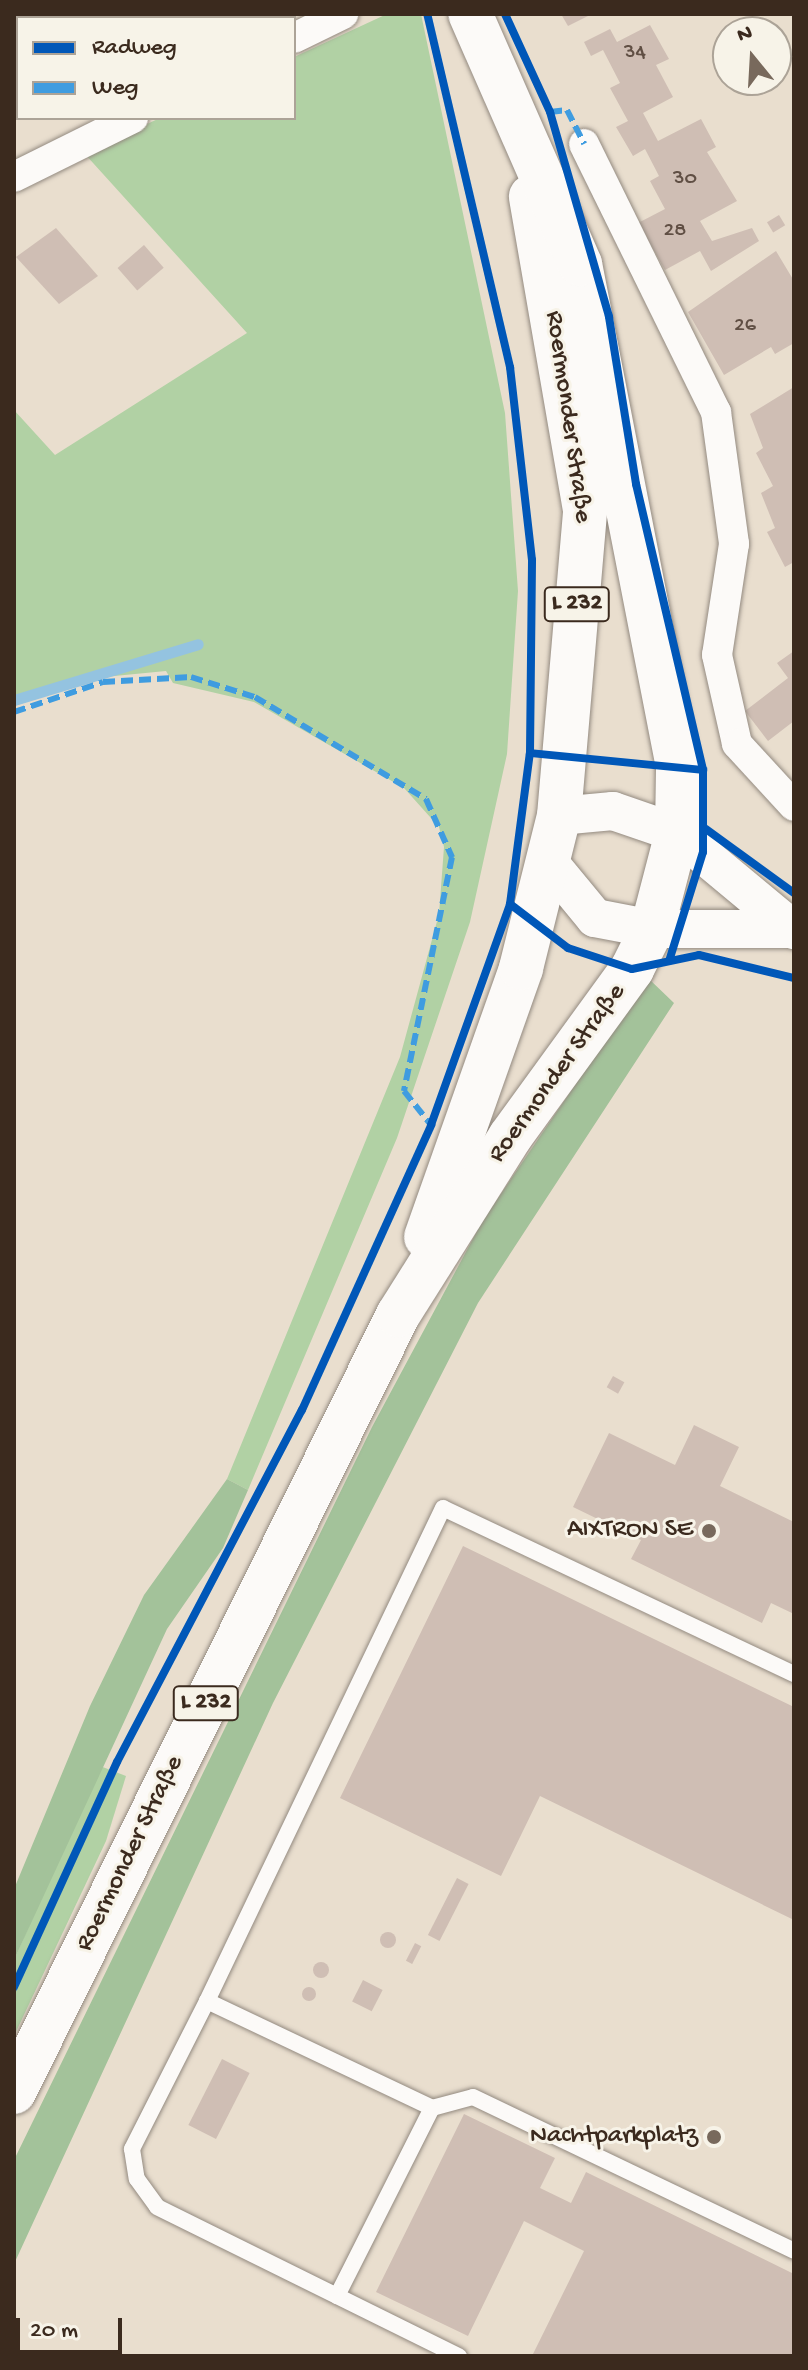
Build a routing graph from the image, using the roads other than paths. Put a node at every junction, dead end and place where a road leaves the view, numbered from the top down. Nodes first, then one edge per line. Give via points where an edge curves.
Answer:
1 (343, 14) edge
2 (470, 14) edge
3 (296, 37) edge
4 (129, 120) edge
5 (516, 120) junction
6 (584, 144) dead end
7 (14, 177) edge
8 (794, 806) edge
9 (559, 816) junction
10 (677, 833) junction
11 (548, 861) junction
12 (652, 929) junction
13 (793, 929) edge
14 (398, 1315) junction
15 (794, 1674) edge
16 (207, 2001) junction
17 (14, 2092) edge
18 (432, 2108) junction
19 (794, 2251) edge
20 (337, 2296) junction
21 (459, 2356) edge

1 - 3 street
2 - 5 main road, Roermonder Straße / L 232
4 - 7 street
5 - 9 main road, Roermonder Straße / L 232 via 585,510
5 - 10 main road, Roermonder Straße / L 232 via 580,264 678,767
6 - 8 street via 716,412 734,544 717,655 737,744
9 - 10 street via 613,811
9 - 11 main road, Roermonder Straße / L 232
10 - 12 main road, Roermonder Straße / L 232
10 - 13 street
11 - 12 street via 595,918
11 - 14 main road, Roermonder Straße / L 232 via 521,968
12 - 13 street
12 - 14 main road, Roermonder Straße / L 232 via 620,990 510,1137
14 - 17 main road, Roermonder Straße / L 232
15 - 16 lane via 443,1508
16 - 18 lane
16 - 20 lane via 132,2149 137,2179 157,2207
18 - 19 lane via 473,2097
18 - 20 lane
20 - 21 lane

